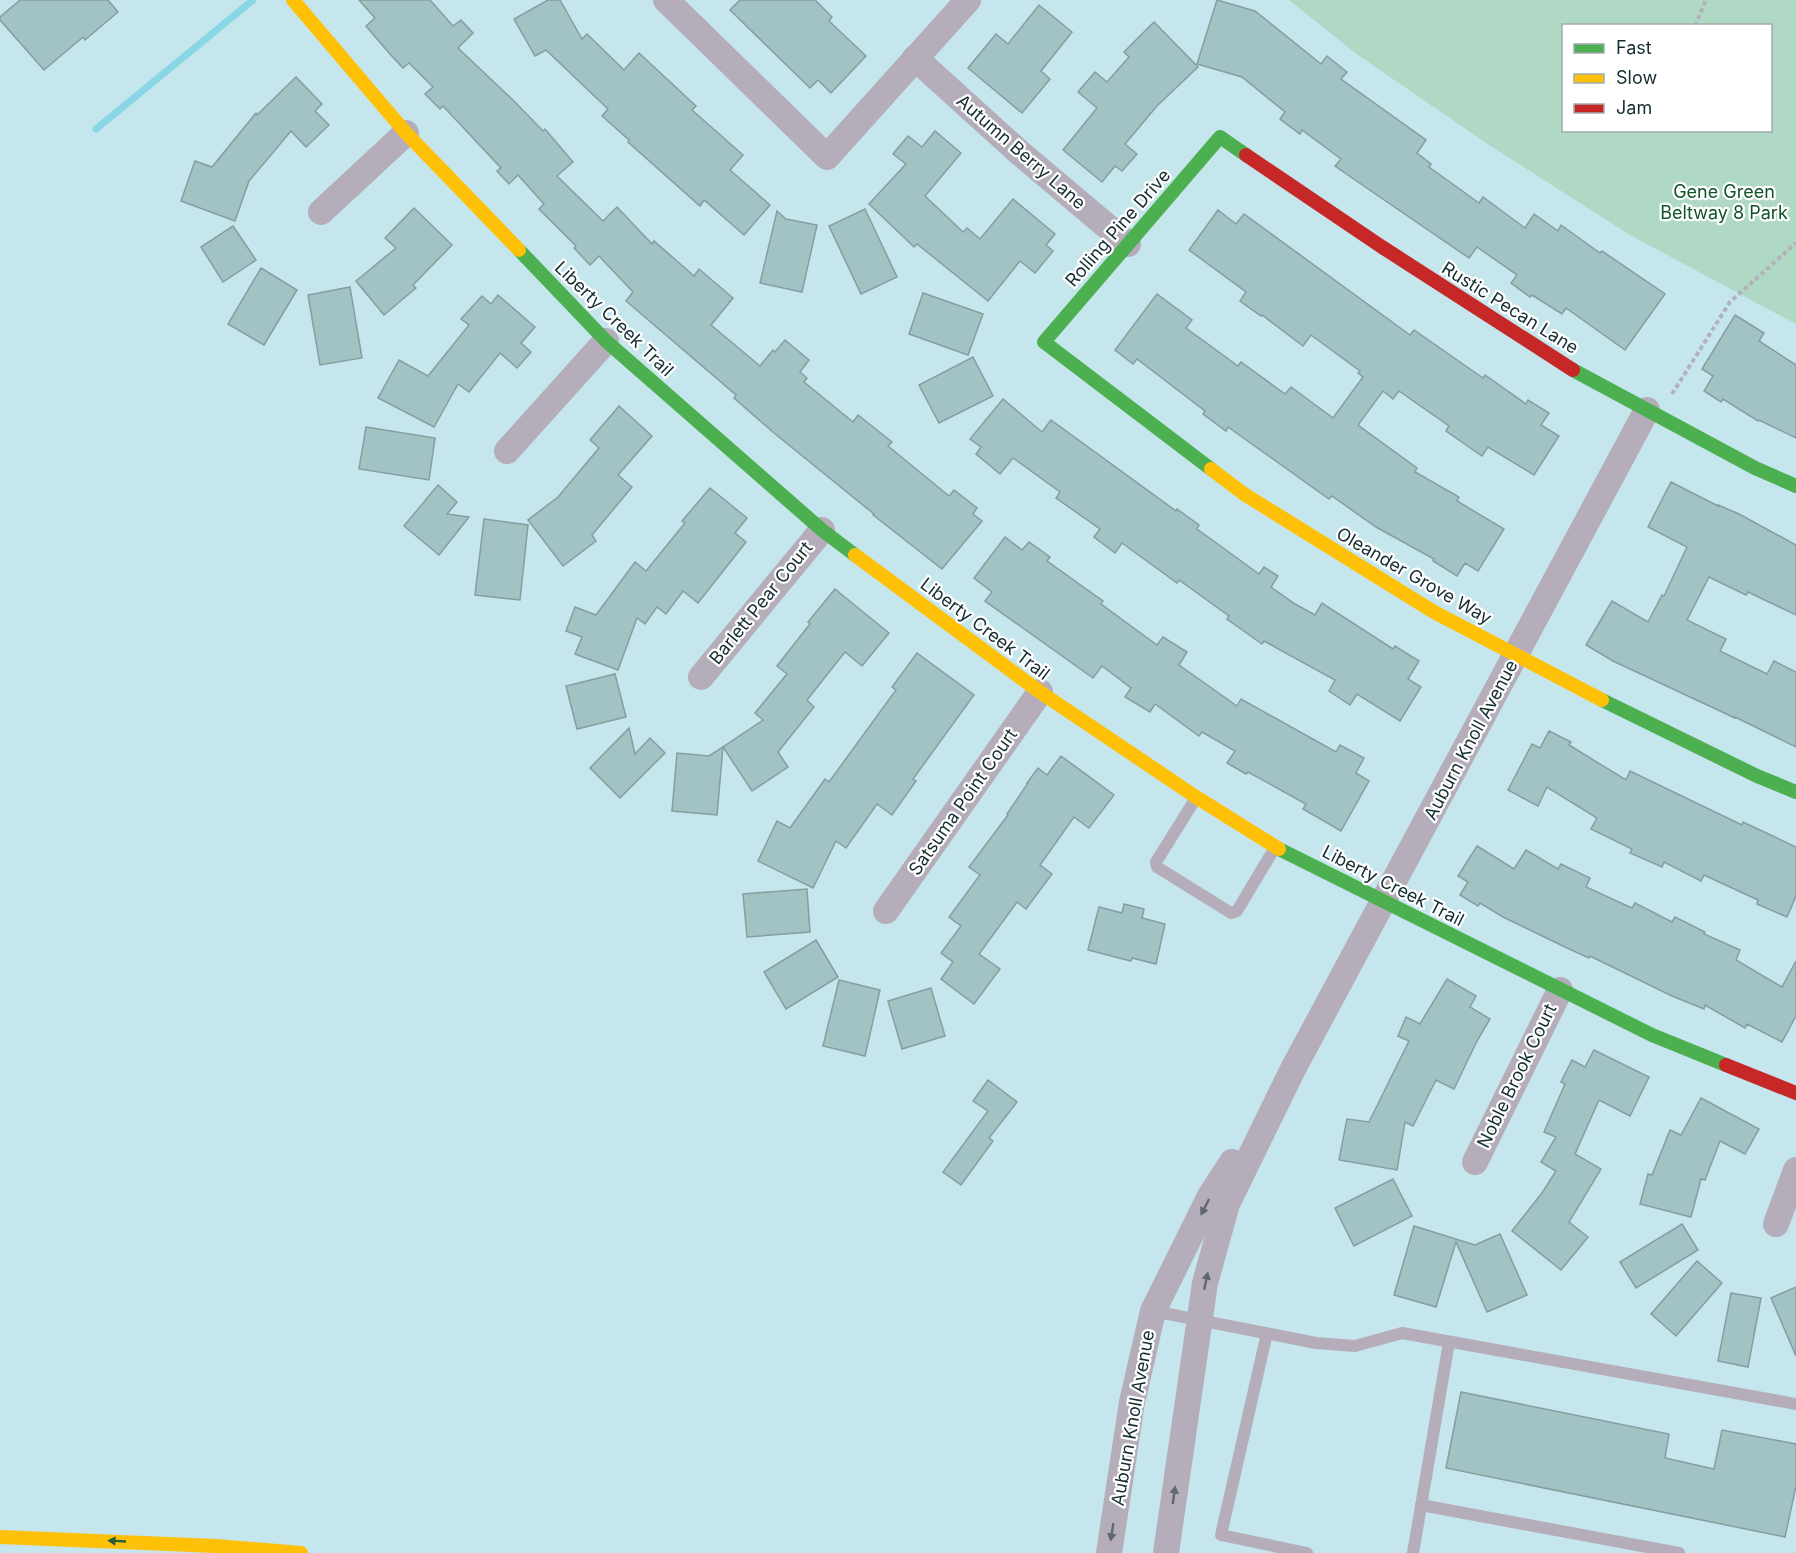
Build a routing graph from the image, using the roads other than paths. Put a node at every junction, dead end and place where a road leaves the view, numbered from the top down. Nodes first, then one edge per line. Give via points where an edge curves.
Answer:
1 (293, 0) edge
2 (666, 0) edge
3 (968, 0) edge
4 (915, 58) junction
5 (406, 132) junction
6 (1220, 137) joint
7 (321, 212) dead end
8 (1128, 244) junction
9 (606, 341) junction
10 (1044, 342) joint
11 (1647, 410) junction
12 (507, 451) dead end
13 (1796, 486) edge
14 (822, 530) junction
15 (1516, 655) junction
16 (701, 677) dead end
17 (1040, 692) junction
18 (1796, 792) edge
19 (1196, 797) junction
20 (1276, 847) junction
21 (1384, 900) junction
22 (886, 911) dead end
23 (1560, 990) junction
24 (1293, 1069) junction
25 (1796, 1093) edge
26 (1475, 1162) dead end
27 (1796, 1170) edge
28 (1776, 1224) dead end
29 (1153, 1311) junction
30 (1200, 1321) junction
31 (1267, 1333) junction
32 (1449, 1342) junction
33 (1796, 1404) edge
34 (1421, 1505) junction
35 (0, 1537) edge
36 (301, 1553) edge
37 (1109, 1553) edge
38 (1166, 1553) edge
39 (1307, 1553) edge
40 (1413, 1553) edge
41 (1676, 1553) edge

1 - 5 street, Liberty Creek Trail
2 - 4 street via 827,157
3 - 4 street
4 - 8 street, Autumn Berry Lane
5 - 7 street
5 - 9 street, Liberty Creek Trail
6 - 8 street, Rolling Pine Drive
6 - 11 street, Rustic Pecan Lane via 1562,363
8 - 10 street, Rolling Pine Drive
9 - 12 street
9 - 14 street, Liberty Creek Trail
10 - 15 street, Oleander Grove Way via 1244,494 1434,612
11 - 13 street, Rustic Pecan Lane
11 - 15 street, Auburn Knoll Avenue
14 - 16 street, Barlett Pear Court
14 - 17 street, Liberty Creek Trail
15 - 18 street, Oleander Grove Way via 1619,709
15 - 21 street, Auburn Knoll Avenue
17 - 19 street, Liberty Creek Trail
17 - 22 street, Satsuma Point Court
19 - 20 street, Liberty Creek Trail
19 - 20 lane via 1156,862 1166,873 1232,913 1237,911
20 - 21 street, Liberty Creek Trail
21 - 23 street, Liberty Creek Trail
21 - 24 street, Auburn Knoll Avenue
23 - 25 street, Liberty Creek Trail via 1652,1035
23 - 26 street, Noble Brook Court
24 -> 29 street, Auburn Knoll Avenue via 1210,1196
30 -> 24 street, Auburn Knoll Avenue via 1205,1283 1227,1204
27 - 28 street
29 - 30 lane
29 -> 37 street, Auburn Knoll Avenue via 1132,1402
30 - 31 lane
38 -> 30 street, Auburn Knoll Avenue
31 - 32 lane via 1355,1346 1402,1333
31 - 39 lane via 1221,1535
32 - 33 lane
32 - 34 lane
34 - 40 lane
34 - 41 lane
36 -> 35 street

